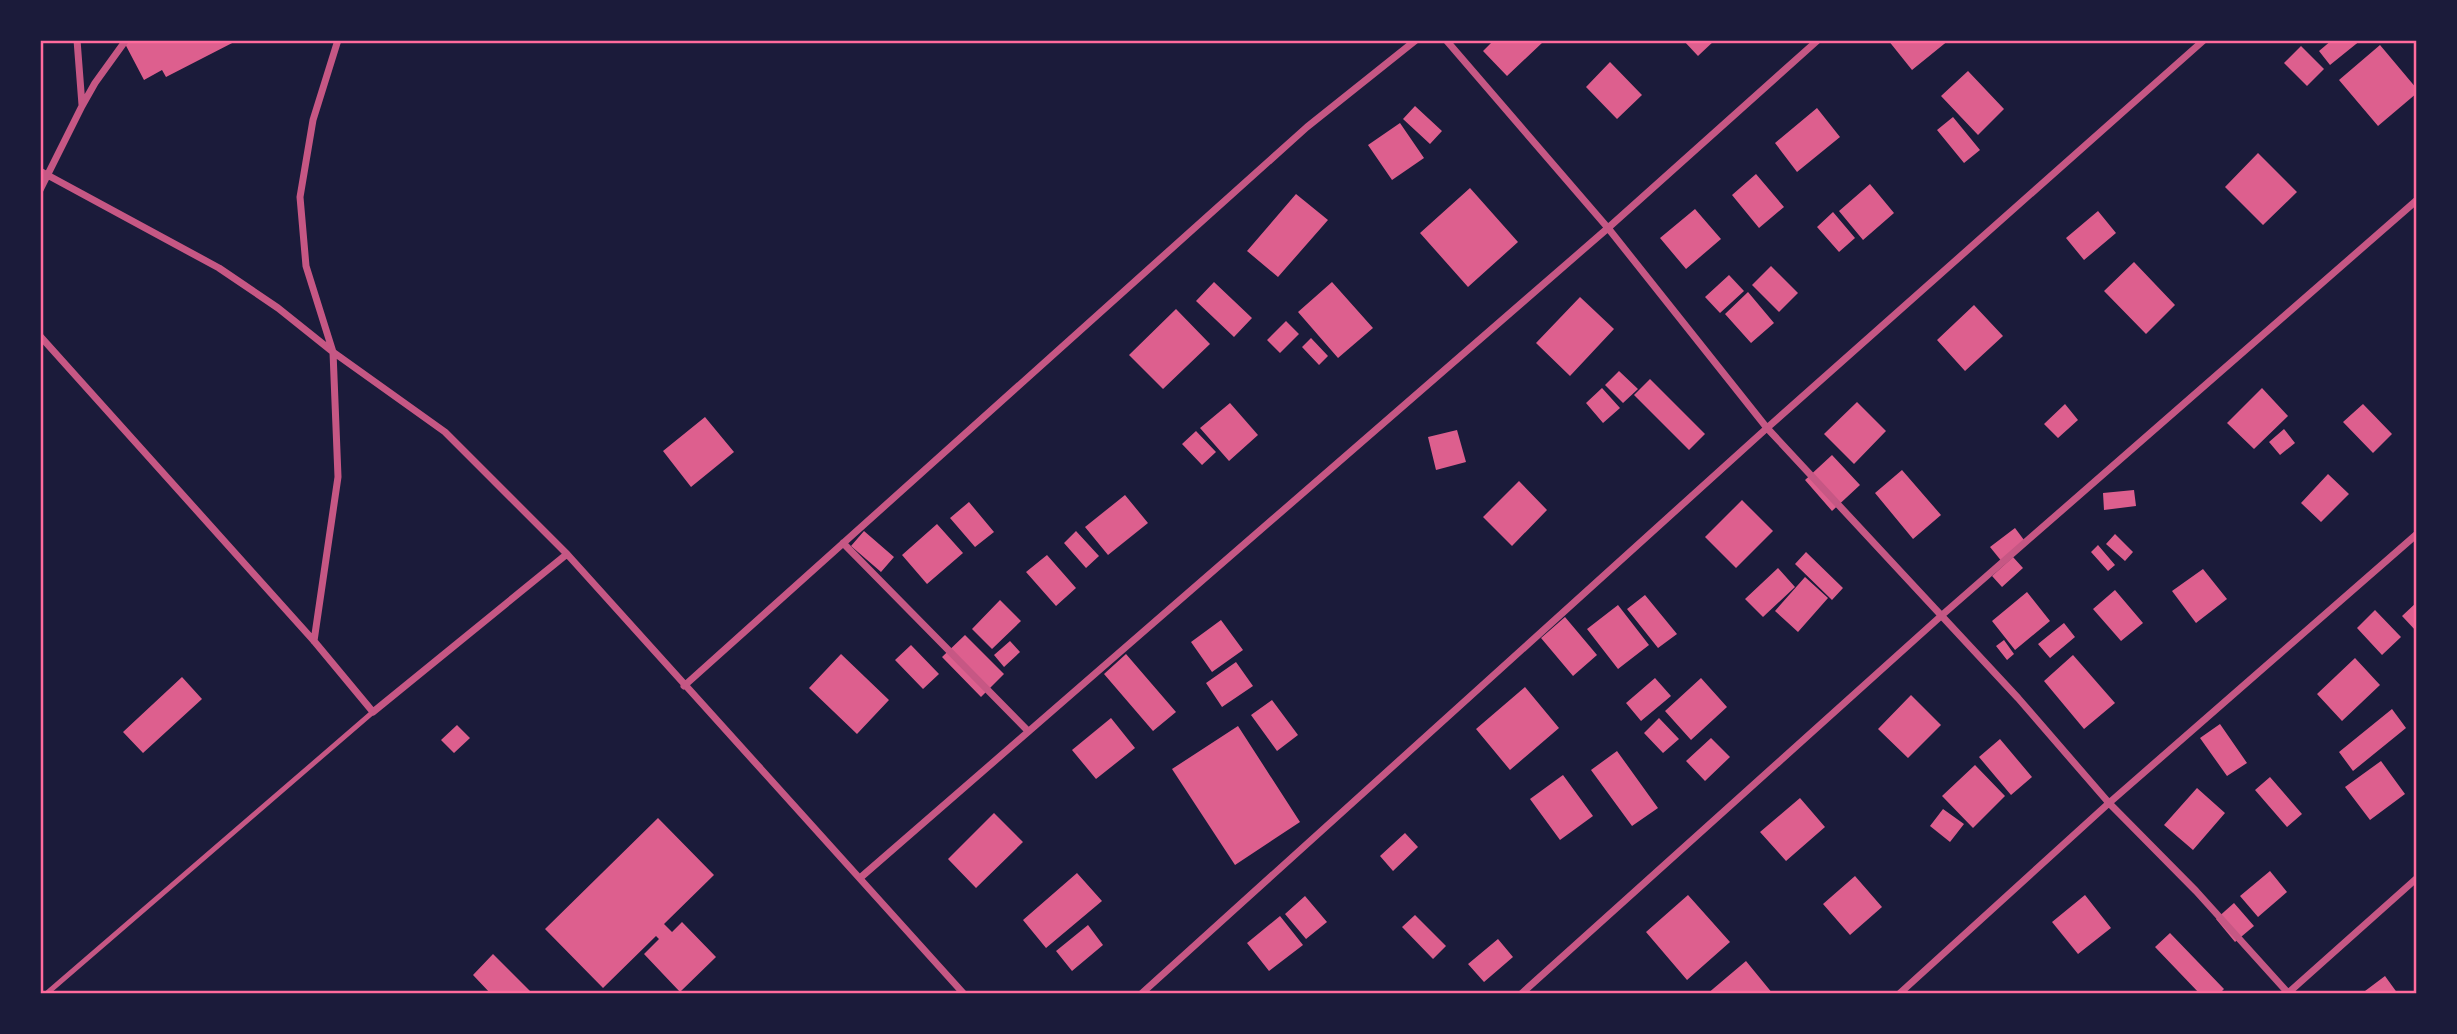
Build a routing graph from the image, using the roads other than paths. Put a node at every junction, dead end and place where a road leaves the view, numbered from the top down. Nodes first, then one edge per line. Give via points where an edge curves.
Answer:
1 (77, 40) edge
2 (126, 40) edge
3 (338, 40) edge
4 (1416, 40) edge
5 (1446, 40) edge
6 (1818, 40) edge
7 (2204, 40) edge
8 (82, 106) junction
9 (40, 171) edge
10 (49, 176) junction
11 (40, 190) edge
12 (2417, 200) edge
13 (1608, 228) junction
14 (40, 336) edge
15 (333, 352) junction
16 (1767, 428) junction
17 (2417, 534) edge
18 (843, 543) junction
19 (567, 554) junction
20 (1941, 616) junction
21 (314, 641) junction
22 (684, 686) junction
23 (373, 712) junction
24 (1028, 732) junction
25 (2109, 803) junction
26 (860, 878) junction
27 (2417, 878) edge
28 (46, 994) edge
29 (964, 994) edge
30 (1140, 994) edge
31 (1521, 994) edge
32 (1899, 994) edge
33 (2288, 994) edge

1 - 8 street
2 - 8 street
3 - 15 street via 313,120 300,197 306,266
4 - 18 street via 1307,127
5 - 13 street
6 - 13 street
7 - 16 street
8 - 10 street
9 - 10 street
10 - 11 street
10 - 15 street via 219,268
12 - 20 street
13 - 16 street
13 - 24 street
14 - 21 street
15 - 19 street via 445,432
15 - 21 street via 338,477
16 - 20 street
16 - 30 street
17 - 25 street
18 - 22 street
18 - 24 street
19 - 22 street
19 - 23 street
20 - 25 street
20 - 31 street
21 - 23 street
22 - 26 street
23 - 28 lane
24 - 26 street
25 - 32 street
25 - 33 street
26 - 29 street
27 - 33 street

